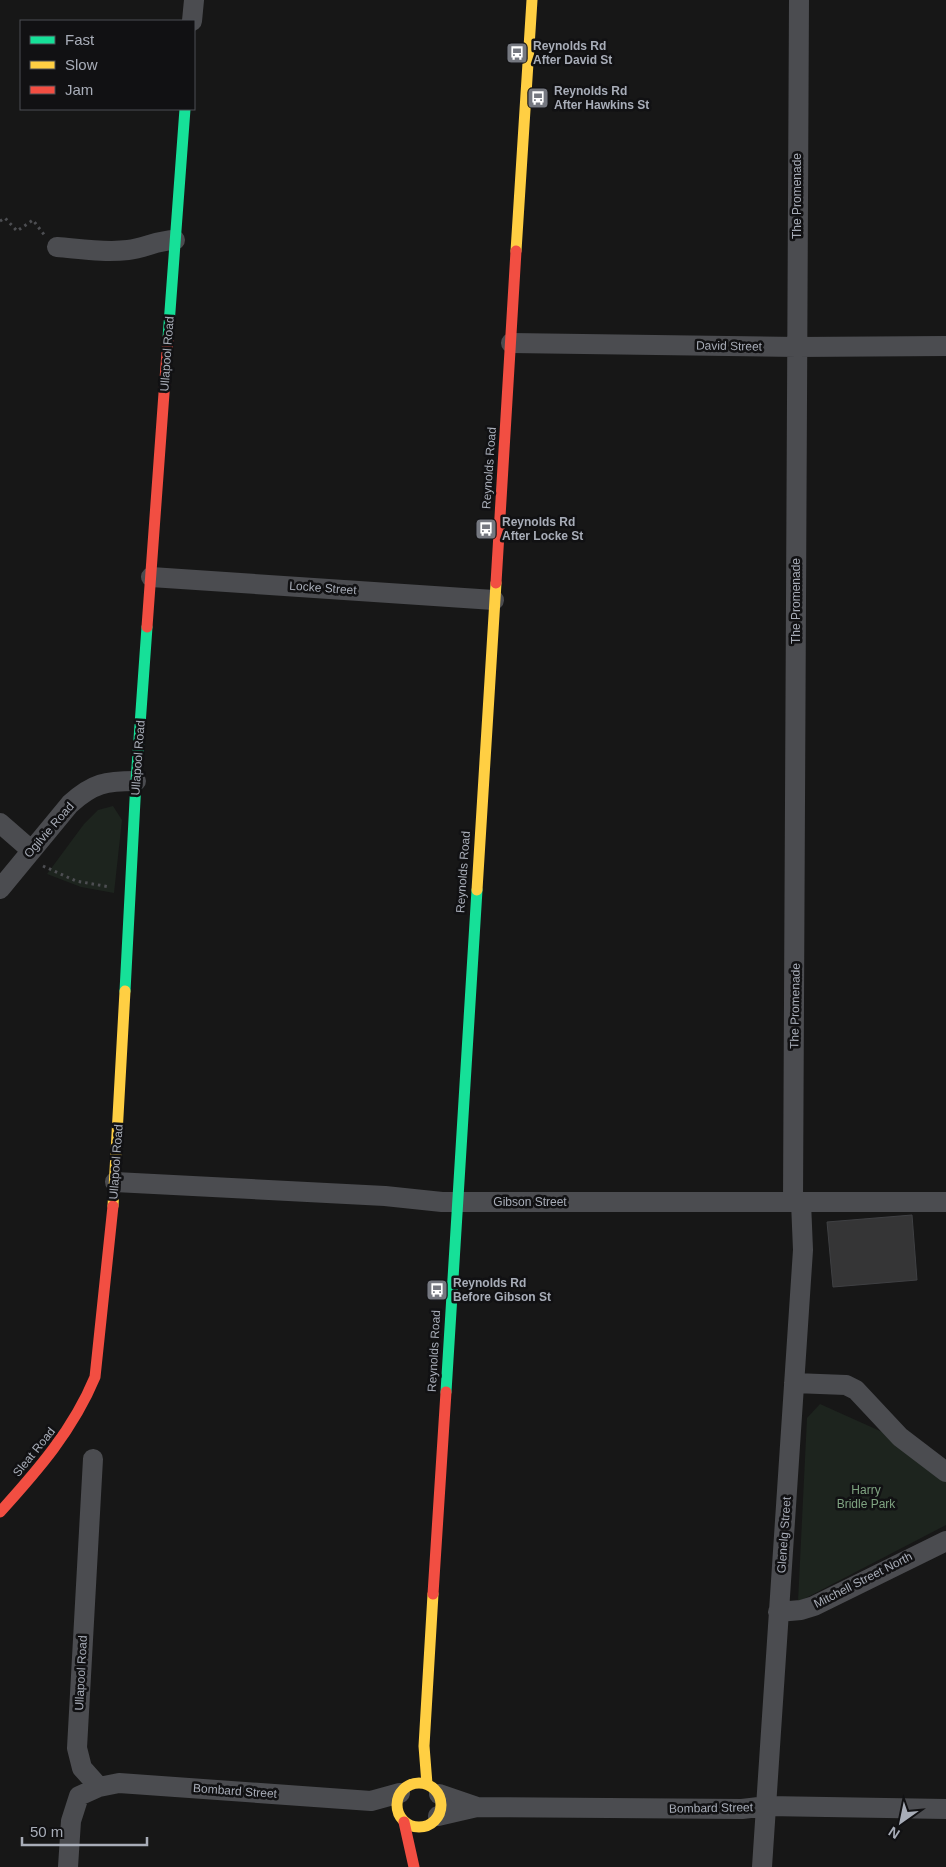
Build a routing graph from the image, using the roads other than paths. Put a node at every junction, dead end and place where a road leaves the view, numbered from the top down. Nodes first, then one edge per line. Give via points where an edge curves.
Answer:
1 (194, 0) edge
2 (532, 0) edge
3 (799, 0) edge
4 (192, 20) edge
5 (185, 110) edge
6 (175, 240) junction
7 (57, 246) dead end
8 (511, 343) junction
9 (946, 346) edge
10 (797, 347) junction
11 (151, 577) junction
12 (494, 600) junction
13 (136, 780) junction
14 (0, 823) edge
15 (37, 858) junction
16 (0, 889) edge
17 (115, 1182) junction
18 (456, 1202) junction
19 (797, 1202) junction
20 (946, 1202) edge
21 (794, 1383) junction
22 (85, 1405) joint
23 (93, 1459) dead end
24 (946, 1472) edge
25 (0, 1512) edge
26 (946, 1541) edge
27 (778, 1612) junction
28 (424, 1746) junction
29 (99, 1787) junction
30 (433, 1789) junction
31 (402, 1790) junction
32 (371, 1801) junction
33 (766, 1806) junction
34 (477, 1807) junction
35 (946, 1809) edge
36 (402, 1819) junction
37 (432, 1821) junction
38 (68, 1867) edge
39 (415, 1867) edge
40 (762, 1867) edge

1 - 4 street
2 - 8 street, Reynolds Road
3 - 10 street, The Promenade
5 - 6 street, Ullapool Road
6 - 7 street via 161,240 132,250 115,251
6 - 11 street, Ullapool Road
8 - 10 street, David Street
8 - 12 street, Reynolds Road
9 - 10 street, David Street
10 - 19 street, The Promenade
11 - 12 street, Locke Street
11 - 13 street, Ullapool Road
12 - 18 street, Reynolds Road
13 - 15 street, Ogilvie Road via 103,782 82,794
13 - 17 street, Ullapool Road
14 - 15 street
15 - 16 street, Ogilvie Road
17 - 18 street, Gibson Street
17 - 22 street, Ullapool Road via 95,1377
18 - 19 street, Gibson Street
18 - 28 street, Reynolds Road
19 - 20 street, Gibson Street
19 - 21 street, Glenelg Street via 802,1250
21 - 24 street via 846,1385 856,1390 900,1437
21 - 27 street, Glenelg Street
22 - 25 street, Sleat Road via 62,1440
23 - 29 street, Ullapool Road via 77,1748 82,1768
26 - 27 street, Mitchell Street North via 814,1606
27 - 33 street, Glenelg Street
28 - 30 street, Reynolds Road
28 - 31 street, Reynolds Road
29 - 32 street, Bombard Street via 119,1783
29 - 38 street via 79,1796 71,1820
30 - 31 street via 412,1784
30 - 34 street, Bombard Street
30 - 37 street via 441,1809
31 - 32 street, Bombard Street
31 - 36 street via 397,1808
32 - 36 street, Bombard Street
33 - 34 street, Bombard Street via 742,1809
33 - 35 street, Bombard Street
33 - 40 street, Glenelg Street
34 - 37 street, Bombard Street
36 - 37 street via 411,1826
36 - 39 street
37 - 39 street

